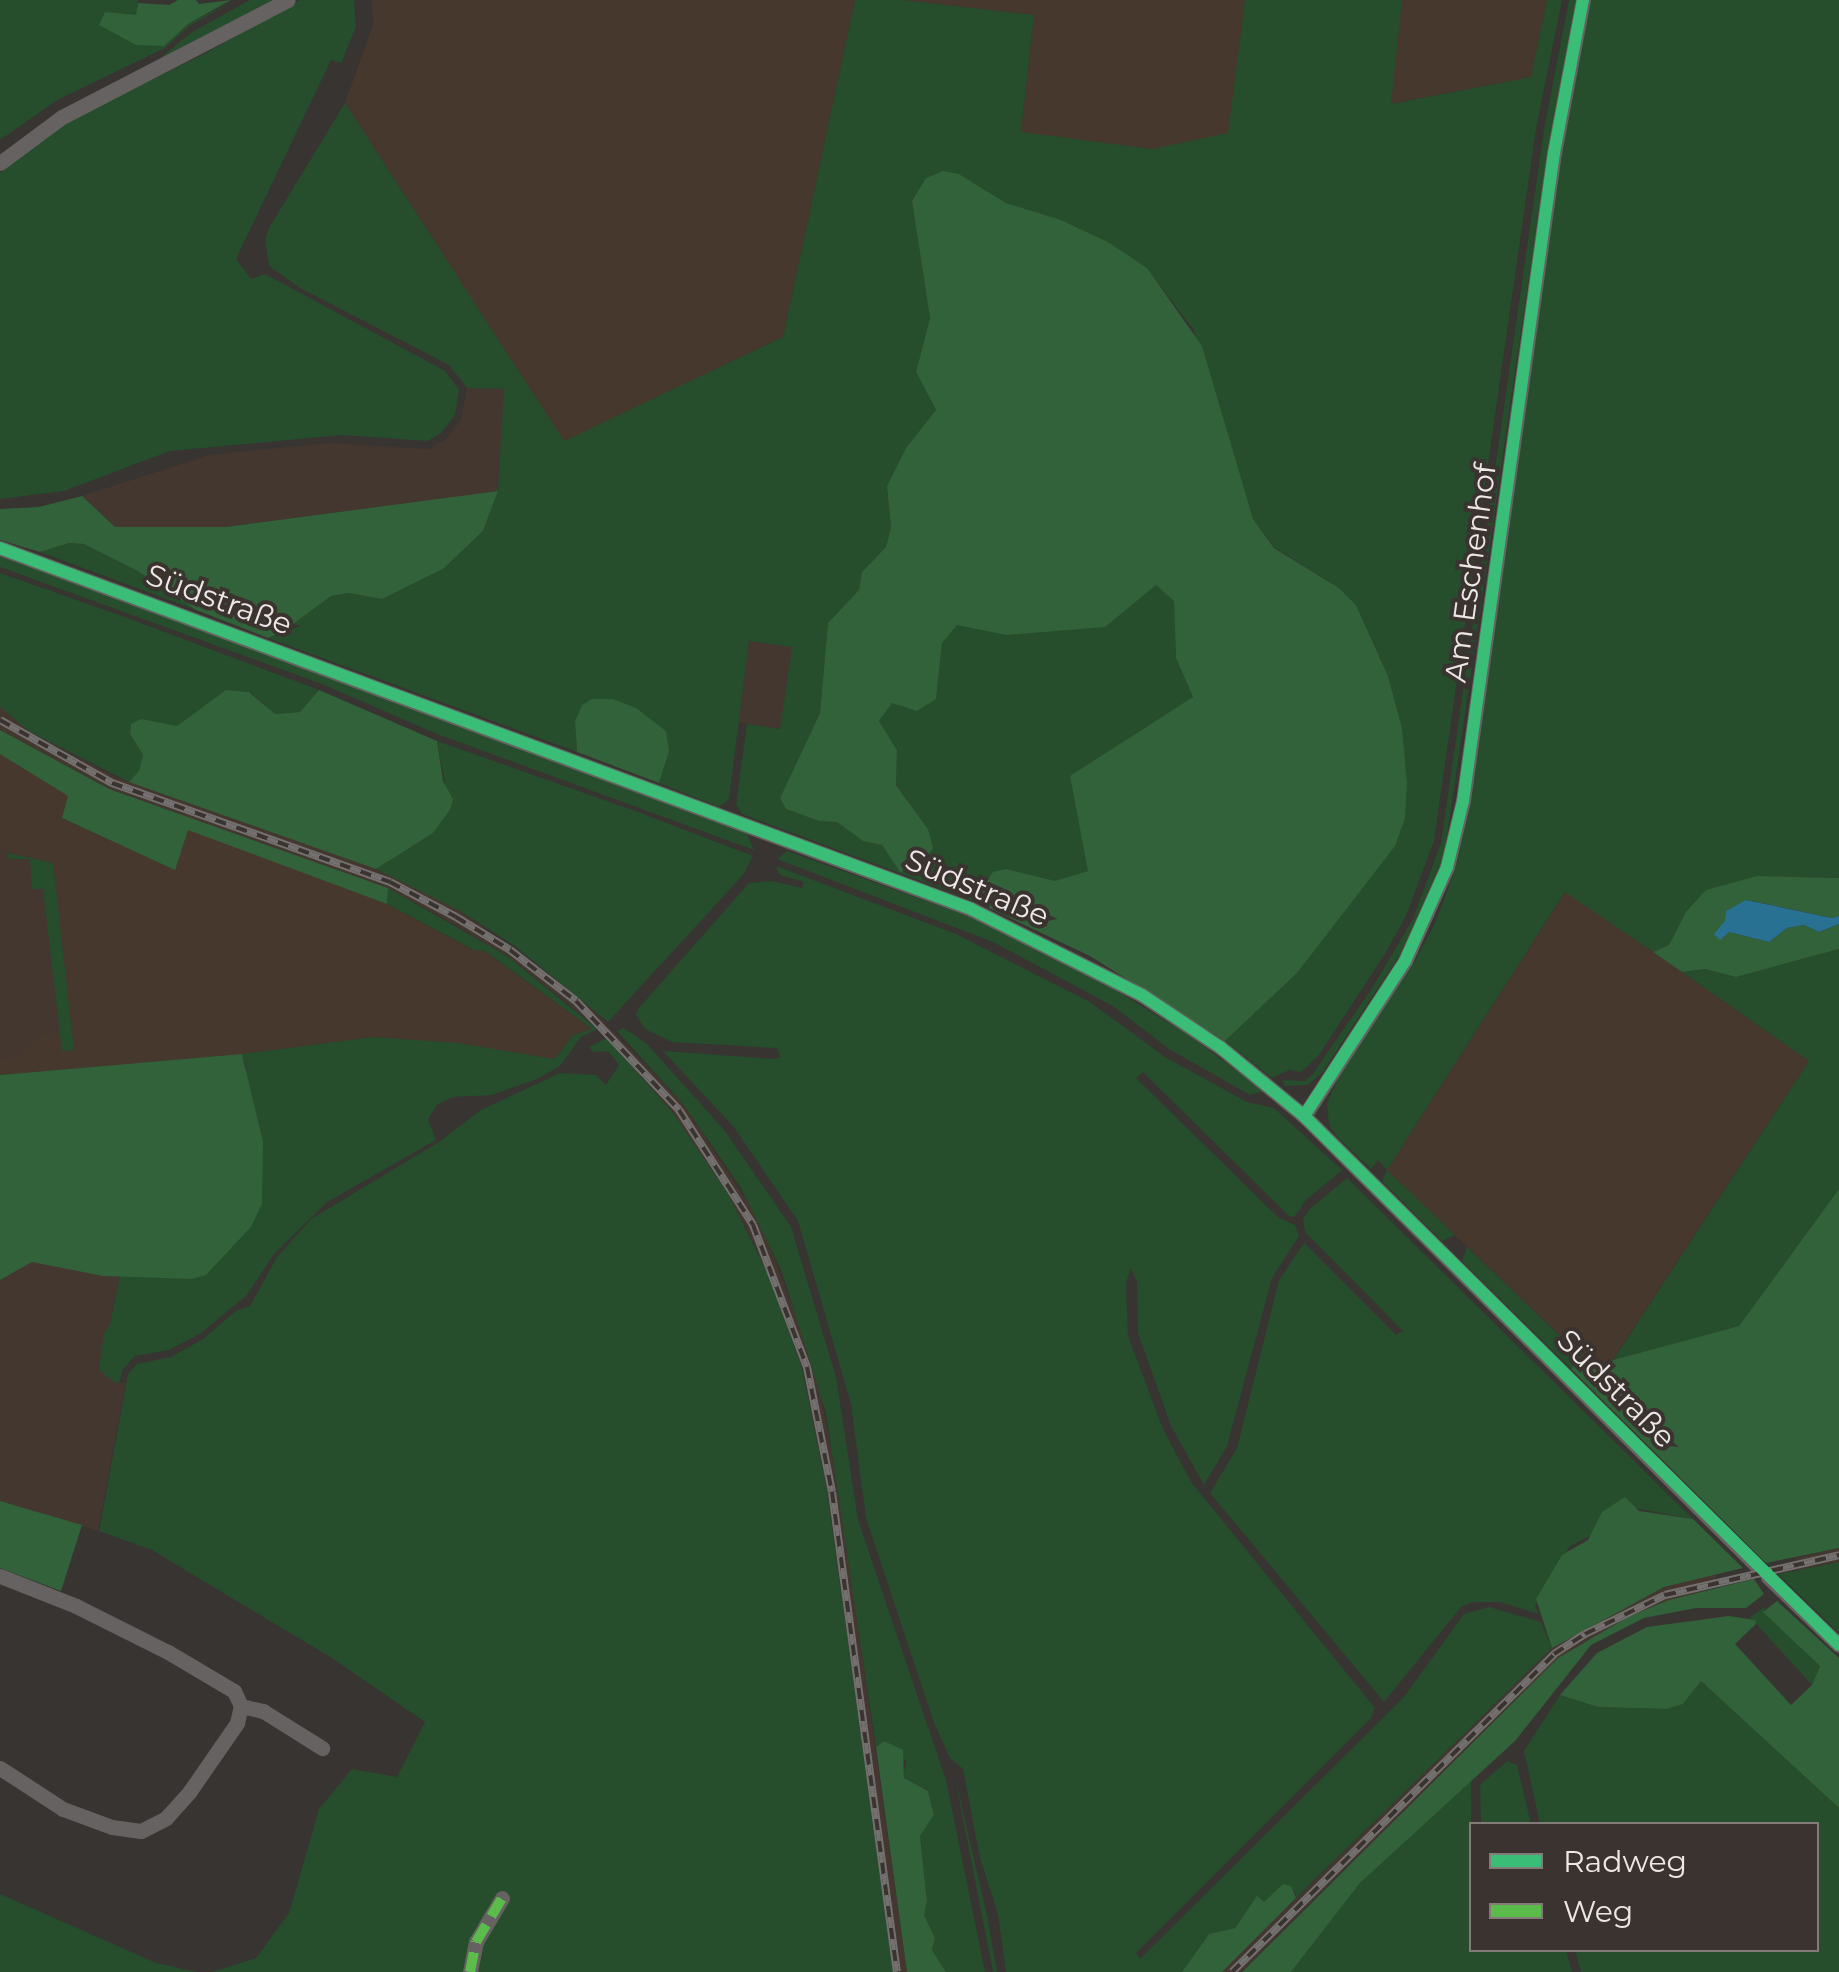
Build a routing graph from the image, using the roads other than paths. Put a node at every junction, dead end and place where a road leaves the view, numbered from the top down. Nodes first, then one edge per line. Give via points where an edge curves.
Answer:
1 (288, 0) edge
2 (1583, 0) edge
3 (0, 163) edge
4 (0, 548) edge
5 (1304, 1116) junction
6 (0, 1576) edge
7 (1839, 1645) edge
8 (241, 1706) junction
9 (322, 1748) dead end
10 (0, 1768) edge
11 (502, 1898) dead end
12 (470, 1972) edge

1 - 3 street via 62,117
2 - 5 street, Am Eschenhof via 1554,153 1451,851 1405,960
4 - 5 street, Südstraße via 971,909 1142,995
5 - 7 street, Südstraße
6 - 8 street via 168,1652 234,1691
8 - 9 street via 262,1710
8 - 10 street via 237,1723 190,1791 166,1818 141,1831 63,1809
11 - 12 street via 476,1942

